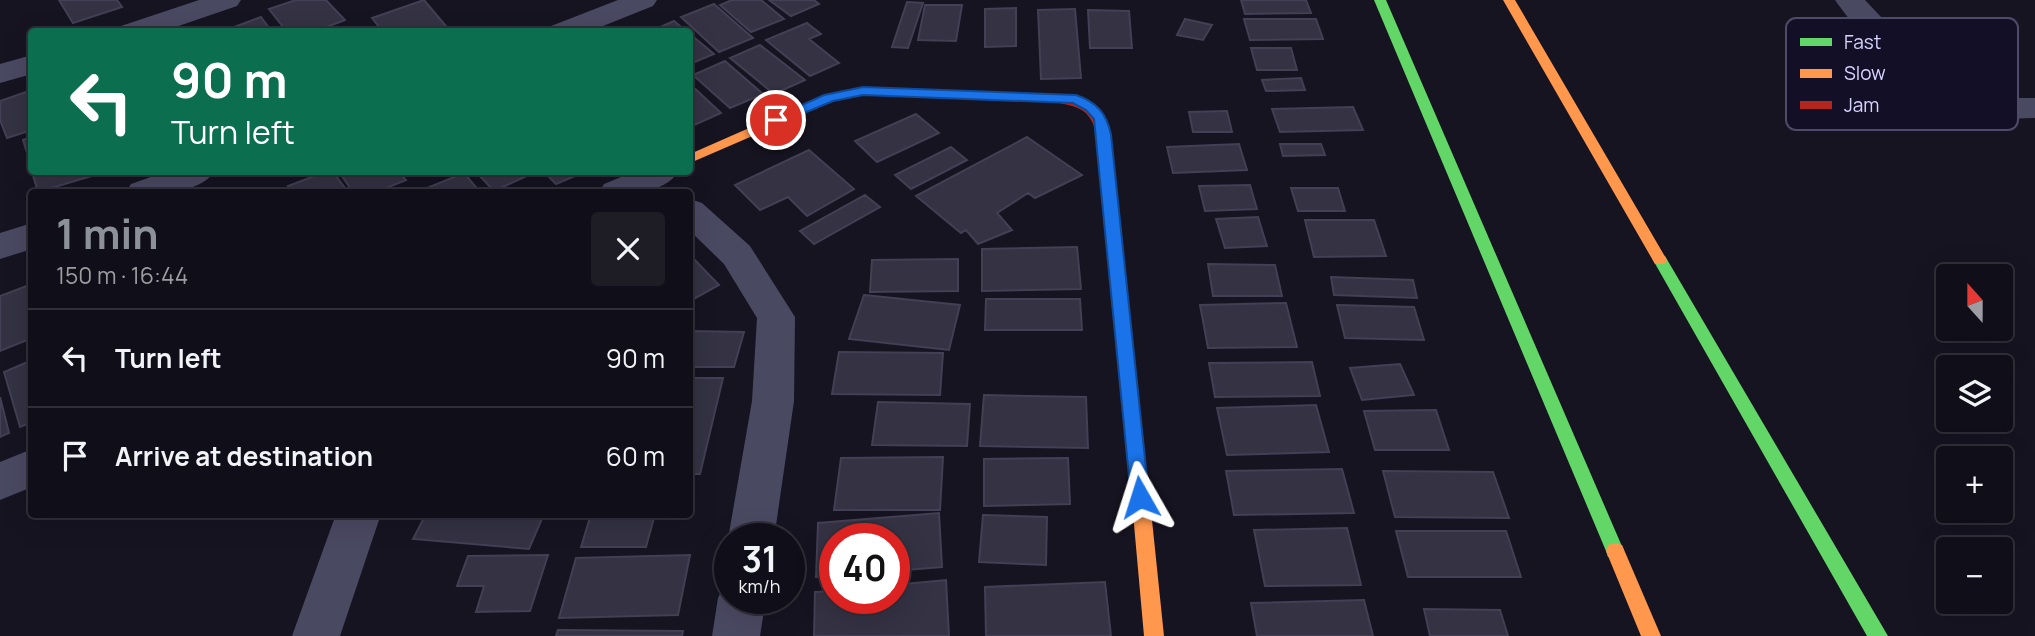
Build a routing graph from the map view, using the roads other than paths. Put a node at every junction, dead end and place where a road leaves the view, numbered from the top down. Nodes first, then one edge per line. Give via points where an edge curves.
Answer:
1 (227, 0) edge
2 (643, 0) edge
3 (1380, 0) edge
4 (1509, 0) edge
5 (1849, 0) edge
6 (1866, 18) edge
7 (143, 28) edge
8 (571, 28) edge
9 (28, 65) edge
10 (0, 74) edge
11 (693, 158) edge
12 (189, 175) edge
13 (661, 180) edge
14 (151, 189) edge
15 (627, 189) edge
16 (693, 214) edge
17 (28, 236) edge
18 (0, 247) edge
19 (28, 469) edge
20 (0, 482) edge
21 (358, 518) edge
22 (754, 523) edge
23 (739, 614) edge
24 (316, 636) edge
25 (736, 636) edge
26 (1154, 636) edge
27 (1651, 636) edge
28 (1878, 636) edge

1 - 7 street
2 - 8 street
3 - 27 street
4 - 28 street
5 - 6 street
9 - 10 street
11 - 26 street via 829,98 863,91 1076,99 1101,118
12 - 14 street
13 - 15 street
16 - 22 street via 737,255 776,317 774,401
17 - 18 street
19 - 20 street
21 - 24 street
23 - 25 street

